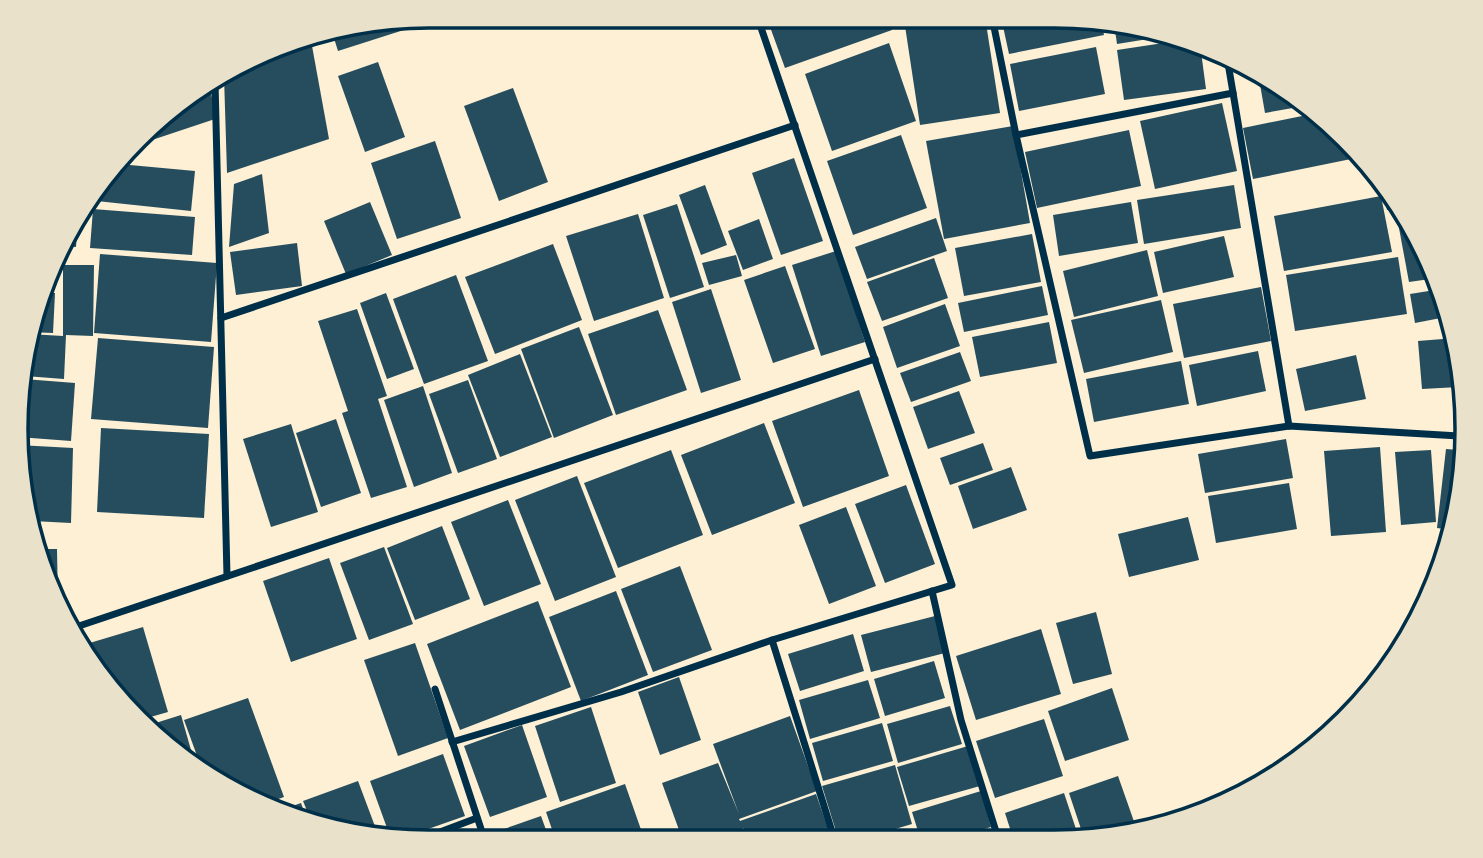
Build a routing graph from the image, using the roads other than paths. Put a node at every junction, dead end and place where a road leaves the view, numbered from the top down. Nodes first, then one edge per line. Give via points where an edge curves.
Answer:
1 (761, 28) edge
2 (994, 28) edge
3 (1229, 68) edge
4 (215, 90) edge
5 (1233, 93) junction
6 (795, 125) junction
7 (1016, 135) junction
8 (221, 318) junction
9 (875, 359) junction
10 (1289, 426) junction
11 (1455, 436) edge
12 (227, 576) junction
13 (932, 591) junction
14 (80, 625) edge
15 (772, 640) junction
16 (435, 689) dead end
17 (452, 742) junction
18 (477, 818) junction
19 (445, 830) edge
20 (481, 830) edge
21 (832, 830) edge
22 (996, 830) edge

1 - 6 street
2 - 7 street
3 - 5 street
4 - 8 street
5 - 7 street
5 - 10 street
6 - 8 street
6 - 9 street
7 - 10 street via 1090,456
8 - 12 street
9 - 12 street
9 - 13 street via 952,585
10 - 11 street
12 - 14 street
13 - 15 street
13 - 22 street via 961,720
15 - 17 street via 621,692
15 - 21 street
16 - 17 street
17 - 18 street
18 - 19 street
18 - 20 street

